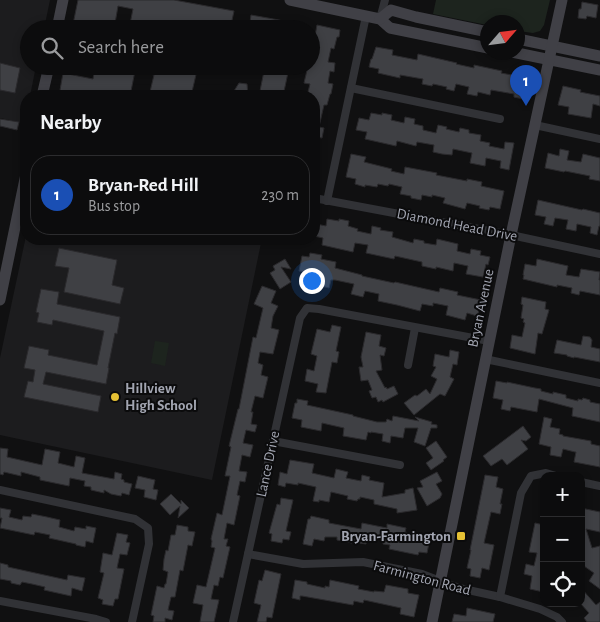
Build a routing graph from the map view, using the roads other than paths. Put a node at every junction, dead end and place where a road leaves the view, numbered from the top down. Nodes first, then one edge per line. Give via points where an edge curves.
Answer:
1 (63, 0) edge
2 (290, 0) edge
3 (385, 0) edge
4 (562, 0) edge
5 (366, 16) junction
6 (380, 19) junction
7 (59, 20) edge
8 (480, 30) edge
9 (525, 40) edge
10 (480, 46) edge
11 (553, 46) junction
12 (525, 54) edge
13 (600, 56) edge
14 (550, 59) junction
15 (600, 70) edge
16 (47, 75) edge
17 (351, 88) junction
18 (43, 90) edge
19 (500, 119) dead end
20 (535, 125) junction
21 (600, 139) edge
22 (320, 199) edge
23 (327, 200) junction
24 (20, 203) edge
25 (511, 235) junction
26 (600, 254) edge
27 (0, 300) edge
28 (415, 328) junction
29 (489, 341) junction
30 (485, 359) junction
31 (408, 365) dead end
32 (600, 383) edge
33 (273, 441) junction
34 (400, 465) dead end
35 (540, 474) edge
36 (585, 483) edge
37 (600, 486) edge
38 (0, 490) edge
39 (248, 554) junction
40 (441, 581) junction
41 (500, 597) junction
42 (0, 601) edge
43 (106, 622) edge
44 (132, 622) edge
45 (233, 622) edge
46 (432, 622) edge
47 (562, 622) edge

1 - 7 main road
2 - 5 main road
3 - 6 street
4 - 11 main road, Bryan Avenue
5 - 6 main road
5 - 17 street
6 - 8 main road via 391,10
6 - 10 main road via 390,28
9 - 11 main road
11 - 13 main road
11 - 14 main road, Bryan Avenue
12 - 14 main road
14 - 15 main road
14 - 20 main road, Bryan Avenue
16 - 18 main road
17 - 19 street
17 - 23 street
20 - 21 street
20 - 25 main road, Bryan Avenue
22 - 23 street, Diamond Head Drive
23 - 25 street, Diamond Head Drive
24 - 27 main road
25 - 26 street, Diamond Head Drive
25 - 29 main road, Bryan Avenue
28 - 29 street
28 - 31 street
28 - 33 street, Lance Drive via 308,308 300,318
29 - 30 main road, Bryan Avenue
30 - 32 street
30 - 40 main road, Bryan Avenue
33 - 34 street
33 - 39 street, Lance Drive
35 - 41 street via 531,476 521,493
36 - 37 street
38 - 44 street via 135,519 148,528 149,544
39 - 40 street, Farmington Road via 303,564 363,562
39 - 45 street, Lance Drive
40 - 41 street, Farmington Road
40 - 46 main road, Bryan Avenue
41 - 47 street, Farmington Road via 540,609
42 - 43 street

